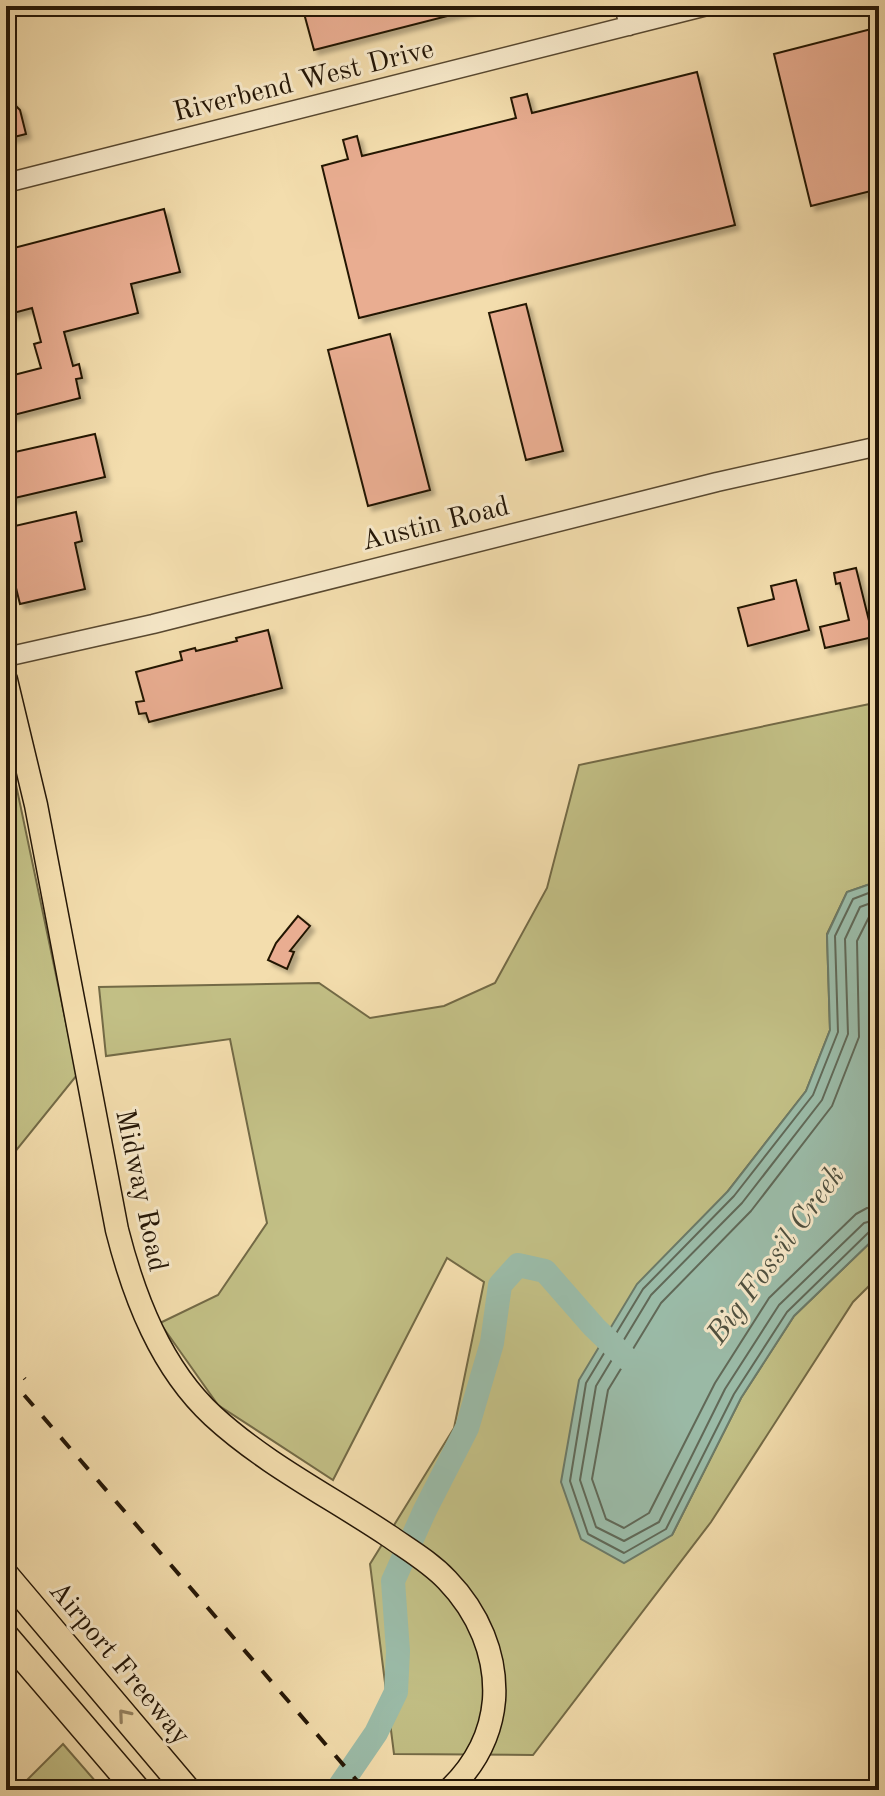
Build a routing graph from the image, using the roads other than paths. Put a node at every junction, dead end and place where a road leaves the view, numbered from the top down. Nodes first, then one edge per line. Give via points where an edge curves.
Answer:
1 (624, 6) edge
2 (707, 6) edge
3 (629, 26) junction
4 (6, 183) edge
5 (879, 446) edge
6 (6, 657) edge
7 (6, 683) edge
8 (6, 1576) edge
9 (6, 1637) edge
10 (181, 1782) edge
11 (137, 1790) edge
12 (449, 1790) edge

1 - 3 street
2 - 3 street, Riverbend West Drive
3 - 4 street, Riverbend West Drive
5 - 6 street, Austin Road
7 - 12 main road, Midway Road via 36,805 117,1230 132,1284 180,1379 213,1416 431,1565 471,1610 489,1648 493,1713 472,1765
10 -> 8 highway, Airport Freeway
9 - 11 highway

